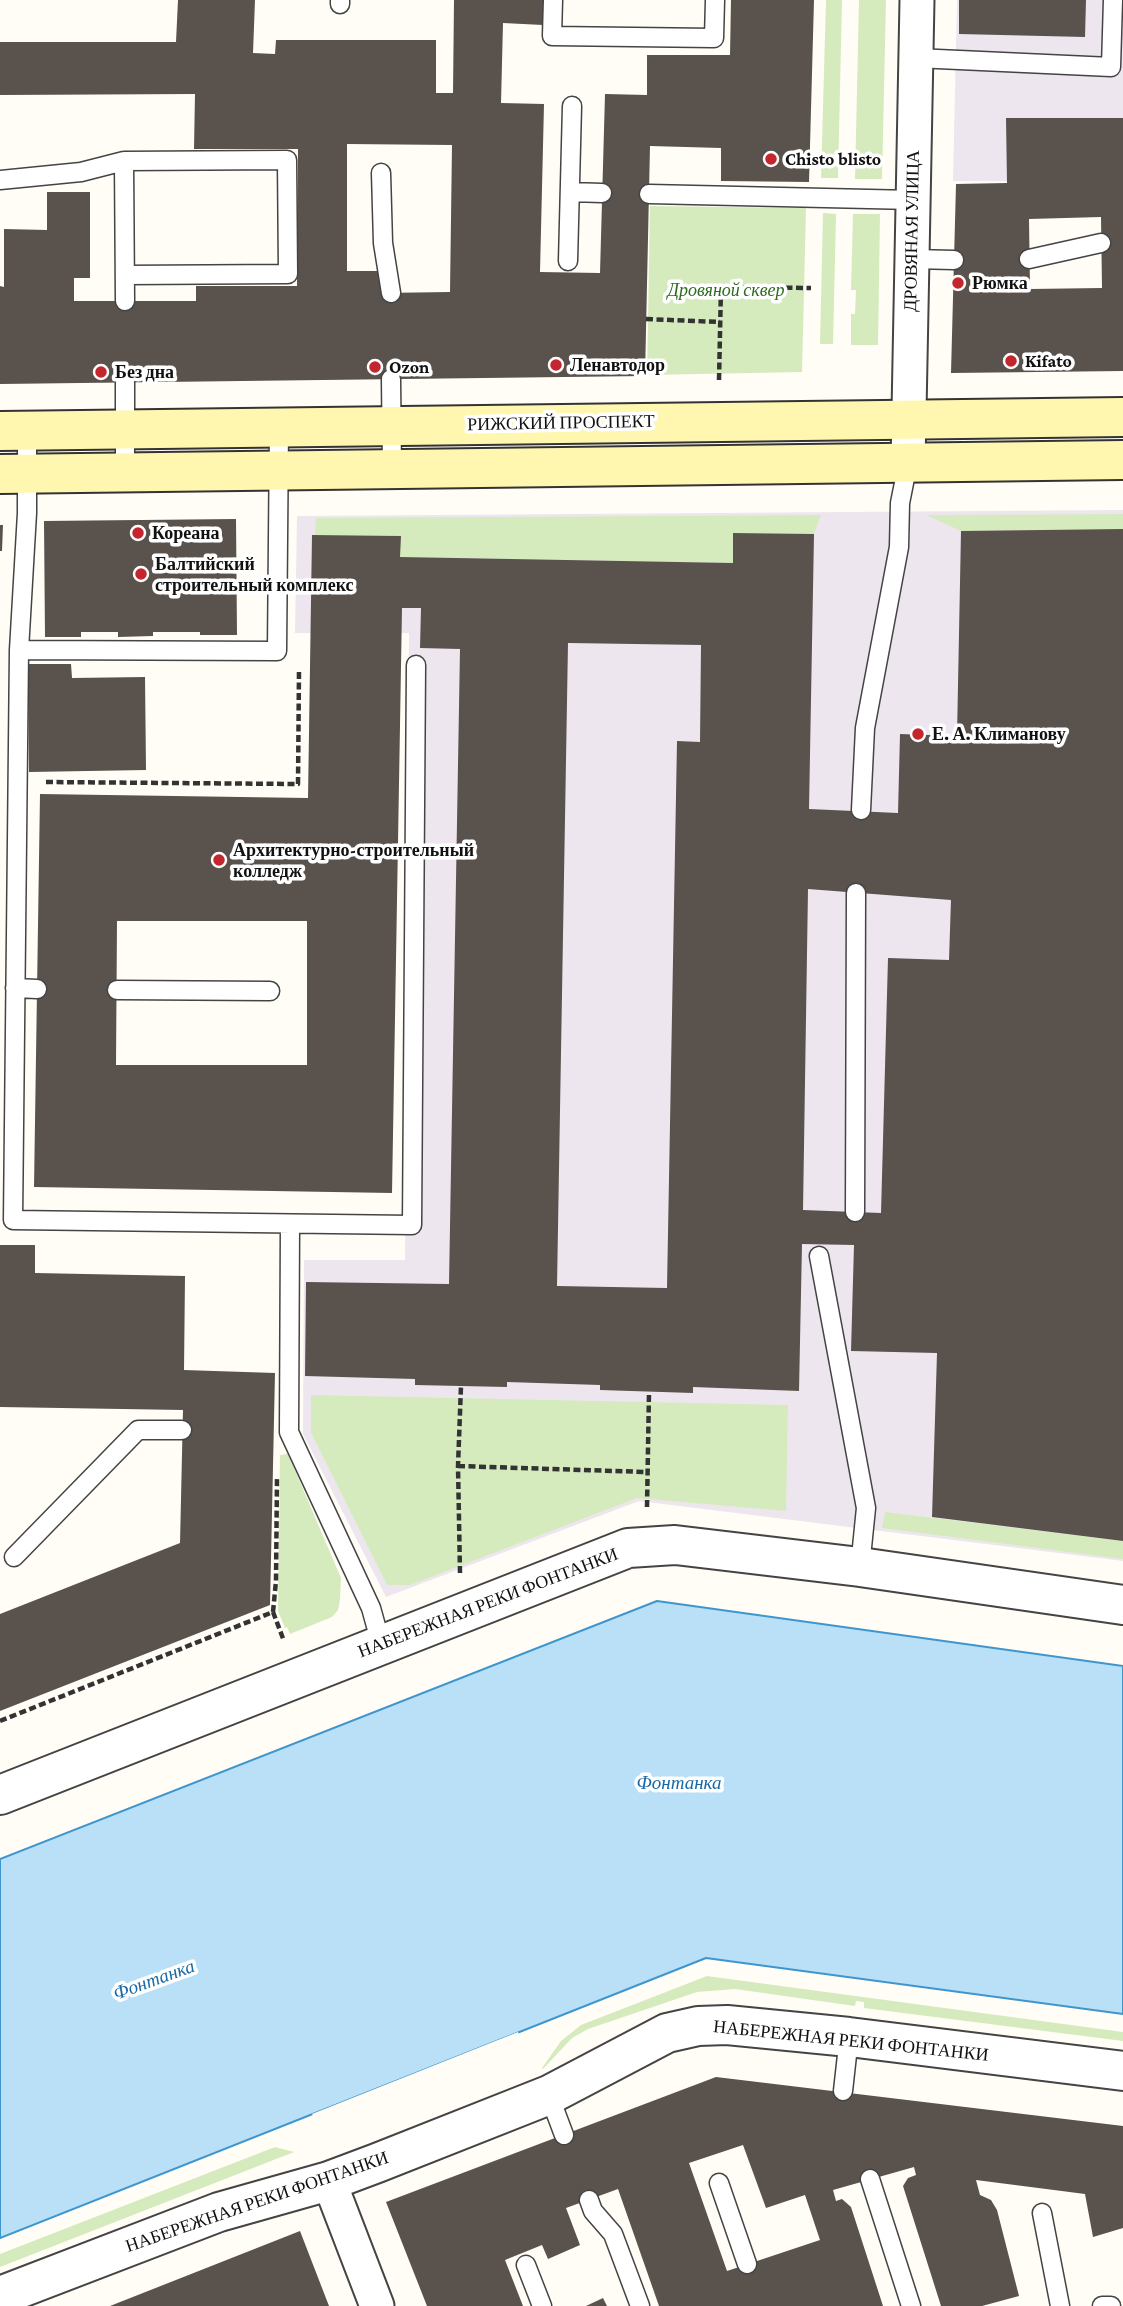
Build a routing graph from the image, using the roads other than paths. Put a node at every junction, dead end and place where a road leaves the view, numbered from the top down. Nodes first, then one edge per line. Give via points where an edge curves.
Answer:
1 (553, 0) edge
2 (715, 0) edge
3 (917, 0) edge
4 (1113, 0) edge
5 (916, 58) junction
6 (572, 106) dead end
7 (124, 161) junction
8 (381, 173) dead end
9 (0, 180) edge
10 (570, 192) junction
11 (602, 193) dead end
12 (649, 194) dead end
13 (913, 200) junction
14 (1101, 243) dead end
15 (912, 259) junction
16 (1029, 259) dead end
17 (954, 260) dead end
18 (568, 261) dead end
19 (125, 275) junction
20 (391, 293) dead end
21 (125, 301) dead end
22 (391, 379) dead end
23 (125, 382) dead end
24 (1123, 416) edge
25 (909, 419) junction
26 (391, 426) junction
27 (279, 427) junction
28 (125, 429) junction
29 (14, 430) edge
30 (1123, 460) edge
31 (908, 463) junction
32 (392, 469) junction
33 (278, 470) junction
34 (125, 472) junction
35 (13, 474) edge
36 (19, 650) junction
37 (416, 665) dead end
38 (860, 810) dead end
39 (856, 893) dead end
40 (8, 924) edge
41 (15, 988) junction
42 (37, 989) dead end
43 (117, 990) dead end
44 (270, 991) dead end
45 (855, 1212) dead end
46 (290, 1225) junction
47 (819, 1256) dead end
48 (182, 1430) dead end
49 (14, 1557) dead end
50 (860, 1567) junction
51 (1123, 1605) edge
52 (382, 1644) junction
53 (0, 1795) edge
54 (849, 2037) junction
55 (1123, 2071) edge
56 (843, 2091) dead end
57 (549, 2095) junction
58 (564, 2135) dead end
59 (870, 2179) dead end
60 (329, 2181) junction
61 (719, 2183) dead end
62 (589, 2200) dead end
63 (1042, 2213) dead end
64 (747, 2264) dead end
65 (526, 2265) dead end
66 (0, 2296) edge
67 (376, 2306) edge
68 (542, 2306) edge
69 (640, 2306) edge
70 (911, 2306) edge
71 (1060, 2306) edge
72 (1102, 2306) edge
73 (1111, 2306) edge

1 - 2 lane via 552,36 714,38
3 - 5 street, ДРОВЯНАЯ УЛИЦА
4 - 5 lane via 1111,67
5 - 13 street, ДРОВЯНАЯ УЛИЦА
6 - 10 lane
7 - 9 lane via 81,172
7 - 19 lane
7 - 19 lane via 287,160 288,262 288,274
8 - 20 lane via 383,243
10 - 11 lane
10 - 18 lane
12 - 13 lane
13 - 15 street, ДРОВЯНАЯ УЛИЦА
14 - 16 lane
15 - 17 lane
15 - 25 street, ДРОВЯНАЯ УЛИЦА
19 - 21 lane
22 - 26 lane
23 - 28 lane
24 - 25 main road, РИЖСКИЙ ПРОСПЕКТ
25 - 26 main road, РИЖСКИЙ ПРОСПЕКТ
25 - 31 street, ДРОВЯНАЯ УЛИЦА
26 - 27 main road, РИЖСКИЙ ПРОСПЕКТ
26 - 32 lane
27 - 28 main road, РИЖСКИЙ ПРОСПЕКТ
27 - 33 lane
28 - 29 main road, РИЖСКИЙ ПРОСПЕКТ
28 - 34 lane
29 - 35 lane
30 - 31 main road
31 - 32 main road
31 - 38 lane via 900,503 899,547 865,728
32 - 33 main road
33 - 34 main road
33 - 36 lane via 277,651
34 - 35 main road
35 - 36 lane
36 - 40 lane via 18,782
37 - 46 lane via 411,1225
39 - 45 lane
40 - 41 lane
41 - 42 lane
41 - 46 lane via 13,1220
43 - 44 lane
46 - 52 lane via 280,1432 371,1608
47 - 50 lane via 866,1508
48 - 49 lane via 138,1430
50 - 51 street, НАБЕРЕЖНАЯ РЕКИ ФОНТАНКИ
50 - 52 street, НАБЕРЕЖНАЯ РЕКИ ФОНТАНКИ via 675,1545 628,1548
52 - 53 street, НАБЕРЕЖНАЯ РЕКИ ФОНТАНКИ
54 - 55 street, НАБЕРЕЖНАЯ РЕКИ ФОНТАНКИ
54 - 56 lane
54 - 57 street, НАБЕРЕЖНАЯ РЕКИ ФОНТАНКИ via 698,2026 667,2033
57 - 58 lane
57 - 60 street, НАБЕРЕЖНАЯ РЕКИ ФОНТАНКИ
59 - 70 lane
60 - 66 street, НАБЕРЕЖНАЯ РЕКИ ФОНТАНКИ via 219,2212
60 - 67 street
61 - 64 lane
62 - 69 lane via 613,2234
63 - 71 lane
65 - 68 lane
72 - 73 lane

